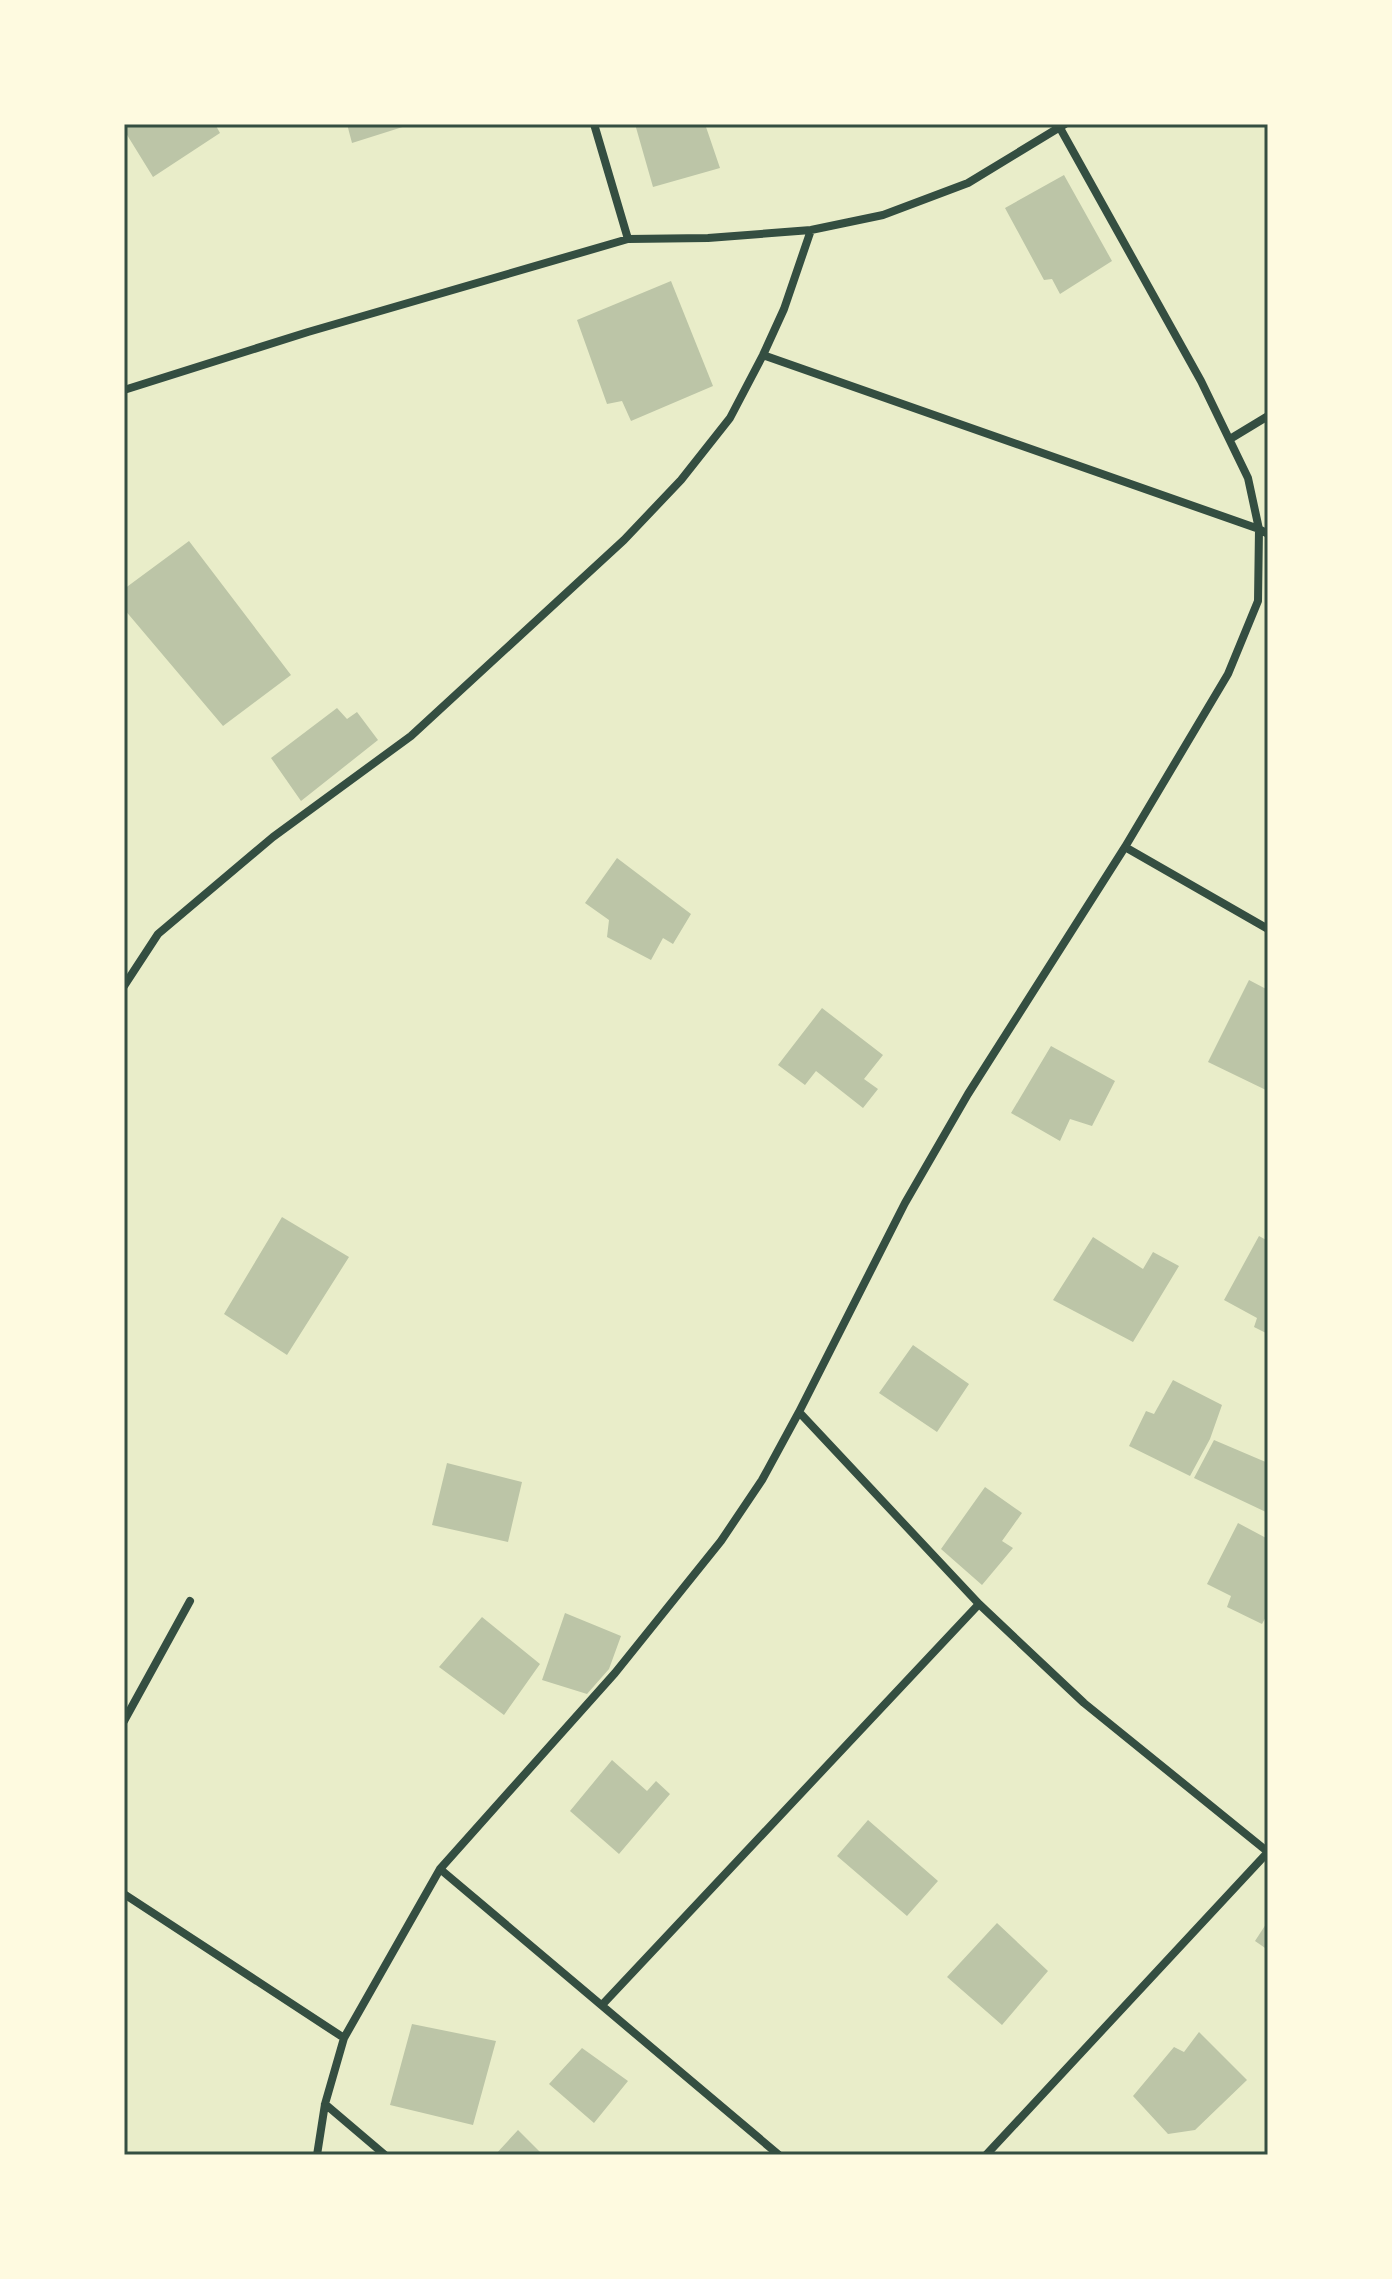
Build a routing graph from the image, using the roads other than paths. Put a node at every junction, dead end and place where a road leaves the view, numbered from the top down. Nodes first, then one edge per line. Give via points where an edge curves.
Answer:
1 (594, 124) edge
2 (1062, 126) edge
3 (811, 230) junction
4 (628, 239) junction
5 (763, 355) junction
6 (124, 390) edge
7 (1268, 416) edge
8 (1230, 439) junction
9 (1259, 529) junction
10 (1268, 534) edge
11 (1125, 847) junction
12 (1268, 929) edge
13 (124, 986) edge
14 (799, 1412) junction
15 (190, 1601) dead end
16 (979, 1604) junction
17 (124, 1721) edge
18 (1268, 1852) edge
19 (440, 1869) junction
20 (124, 1894) edge
21 (602, 2005) junction
22 (344, 2038) junction
23 (325, 2104) junction
24 (317, 2155) edge
25 (385, 2155) edge
26 (779, 2155) edge
27 (986, 2155) edge

1 - 4 street
2 - 3 street via 968,183 883,215
2 - 8 street
3 - 4 street
3 - 5 street
4 - 6 street
5 - 9 street
5 - 13 street via 730,418 624,540 411,736 273,837 158,934
7 - 8 street
8 - 9 street via 1248,478
9 - 10 street
9 - 11 street via 1258,601 1228,674
11 - 12 street
11 - 14 street via 905,1203
14 - 16 street
14 - 19 street via 721,1541 615,1673
15 - 17 street
16 - 18 street via 1084,1703
16 - 21 street
18 - 27 street
19 - 21 street
19 - 22 street
20 - 22 street
21 - 26 street
22 - 23 street
23 - 24 street
23 - 25 street

